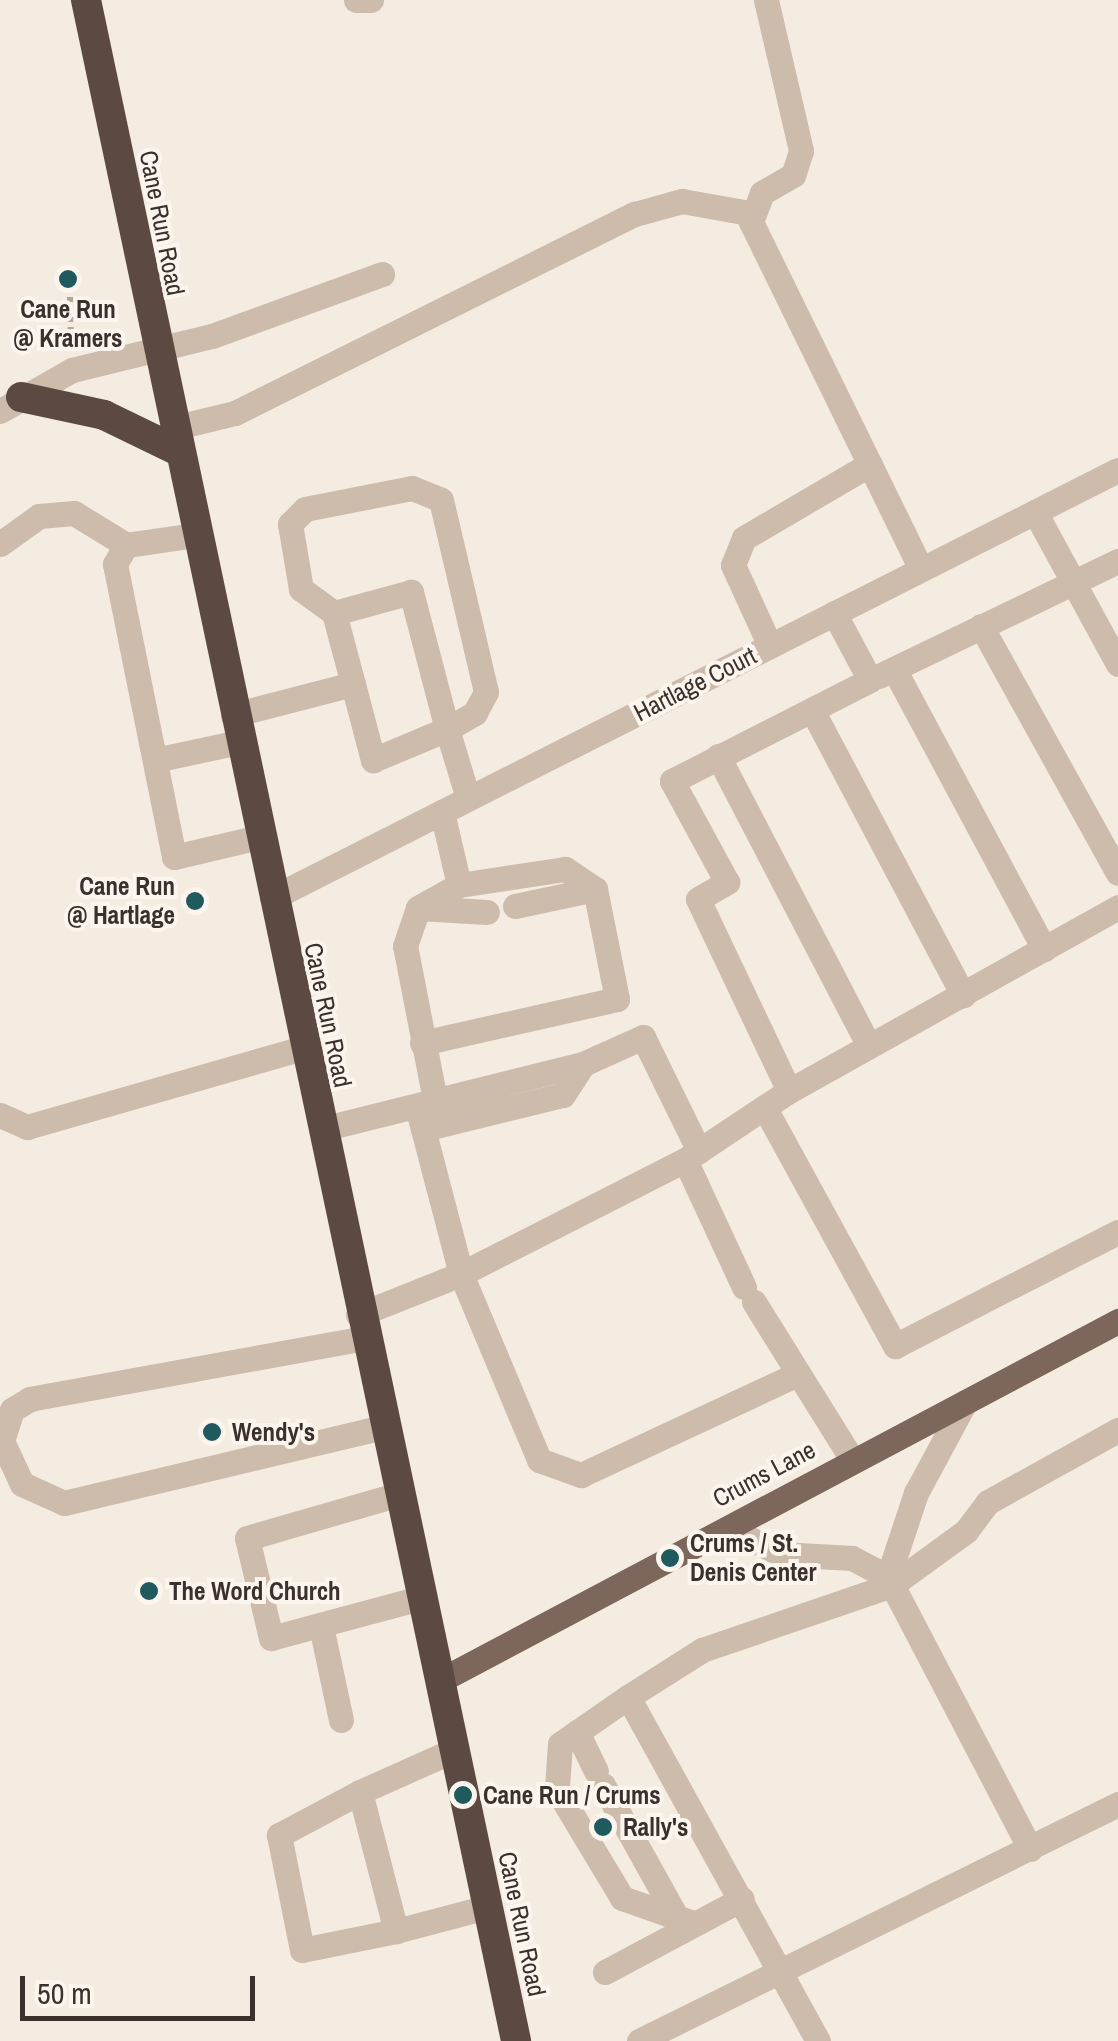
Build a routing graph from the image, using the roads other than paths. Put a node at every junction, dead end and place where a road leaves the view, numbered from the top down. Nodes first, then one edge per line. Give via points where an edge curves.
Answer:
1 (86, 0) edge
2 (356, 0) edge
3 (371, 0) edge
4 (766, 0) edge
5 (754, 214) junction
6 (382, 274) dead end
7 (156, 344) junction
8 (10, 404) edge
9 (176, 440) junction
10 (870, 464) junction
11 (1118, 470) edge
12 (1035, 512) junction
13 (196, 535) junction
14 (0, 544) edge
15 (126, 545) junction
16 (1118, 561) edge
17 (921, 569) junction
18 (1076, 581) junction
19 (834, 613) junction
20 (334, 614) junction
21 (980, 626) junction
22 (770, 646) junction
23 (1118, 664) edge
24 (894, 669) junction
25 (870, 680) junction
26 (354, 684) junction
27 (812, 710) junction
28 (447, 728) junction
29 (236, 729) junction
30 (718, 756) junction
31 (155, 760) junction
32 (468, 798) junction
33 (442, 812) junction
34 (259, 838) junction
35 (1118, 873) edge
36 (460, 885) junction
37 (594, 889) junction
38 (272, 898) junction
39 (515, 906) dead end
40 (1118, 907) edge
41 (418, 908) junction
42 (487, 912) dead end
43 (1044, 949) junction
44 (964, 995) junction
45 (422, 1044) junction
46 (868, 1046) junction
47 (303, 1048) junction
48 (789, 1091) junction
49 (767, 1112) junction
50 (426, 1114) junction
51 (0, 1115) edge
52 (322, 1129) junction
53 (692, 1156) junction
54 (1118, 1232) edge
55 (461, 1274) junction
56 (1118, 1321) edge
57 (361, 1326) junction
58 (795, 1375) junction
59 (965, 1402) junction
60 (382, 1427) junction
61 (1118, 1430) edge
62 (853, 1461) junction
63 (396, 1495) junction
64 (728, 1528) junction
65 (890, 1581) junction
66 (420, 1598) junction
67 (321, 1626) junction
68 (439, 1681) junction
69 (628, 1697) junction
70 (341, 1720) dead end
71 (577, 1732) junction
72 (454, 1750) junction
73 (360, 1792) junction
74 (1118, 1804) edge
75 (1030, 1849) junction
76 (742, 1898) junction
77 (488, 1907) junction
78 (685, 1920) junction
79 (396, 1931) junction
80 (605, 1972) dead end
81 (783, 1972) junction
82 (516, 2041) edge
83 (640, 2041) edge
84 (818, 2041) edge

1 - 7 highway, Cane Run Road
2 - 3 street
4 - 5 street via 801,152 793,175 762,193
5 - 9 street via 682,201 635,214
5 - 10 street
6 - 7 street via 212,336
7 - 8 street via 72,370
7 - 9 highway, Cane Run Road
8 - 9 highway via 104,415
9 - 13 highway, Cane Run Road
10 - 17 street
10 - 22 street via 744,538 733,565
11 - 12 street, Hartlage Court
12 - 17 street, Hartlage Court
12 - 18 street
13 - 15 street
13 - 29 highway, Cane Run Road
14 - 15 street via 39,516 74,513
15 - 31 street via 115,564
16 - 18 street
17 - 19 street, Hartlage Court
18 - 21 street
18 - 23 street
19 - 22 street, Hartlage Court
19 - 25 street
20 - 26 street
20 - 28 street via 412,592
20 - 28 street via 301,589 290,524 305,509 430,490 441,500 486,692 475,713
21 - 24 street
21 - 35 street
22 - 32 street, Hartlage Court
24 - 25 street
24 - 43 street
25 - 27 street
26 - 28 street via 372,760
26 - 29 street
27 - 30 street
27 - 44 street
28 - 32 street
29 - 31 street
29 - 34 highway, Cane Run Road
30 - 46 street
30 - 48 street via 672,781 727,882 698,899
31 - 34 street via 174,857
32 - 33 street, Hartlage Court
33 - 36 street
33 - 38 street, Hartlage Court
34 - 38 highway, Cane Run Road
36 - 37 street via 565,869
36 - 41 street
37 - 39 street
37 - 45 street via 617,999
38 - 47 highway, Cane Run Road
40 - 43 street
41 - 42 street
41 - 45 street via 405,946
43 - 44 street
44 - 46 street
45 - 50 street
46 - 48 street
47 - 51 street via 27,1127
47 - 52 highway, Cane Run Road
48 - 49 street
49 - 53 street
49 - 54 street via 895,1346
50 - 52 street
50 - 53 street via 583,1064 643,1037
50 - 55 street
52 - 57 highway, Cane Run Road
53 - 55 street
53 - 58 street via 749,1294
55 - 57 street
55 - 58 street via 538,1460 581,1475
56 - 59 main road, Crums Lane
57 - 60 highway, Cane Run Road
57 - 60 street via 30,1398 12,1410 2,1441 22,1484 64,1502
58 - 62 street
59 - 62 main road, Crums Lane
59 - 65 street via 916,1493
60 - 63 highway, Cane Run Road
61 - 65 street via 988,1502 966,1532
62 - 64 main road, Crums Lane
63 - 66 highway, Cane Run Road
63 - 67 street via 247,1538 271,1638
64 - 65 street via 782,1554 852,1558
64 - 68 main road, Crums Lane
65 - 69 street via 716,1645
65 - 75 street
66 - 67 street
66 - 68 highway, Cane Run Road
67 - 70 street
68 - 72 highway, Cane Run Road
69 - 71 street
69 - 76 street
71 - 78 street
71 - 78 street via 560,1744 561,1795 622,1898
72 - 73 street
72 - 77 highway, Cane Run Road
73 - 79 street
73 - 79 street via 279,1835 302,1950
74 - 75 street
75 - 81 street
76 - 78 street
76 - 81 street
77 - 79 street
77 - 82 highway, Cane Run Road
78 - 80 street
81 - 83 street
81 - 84 street

